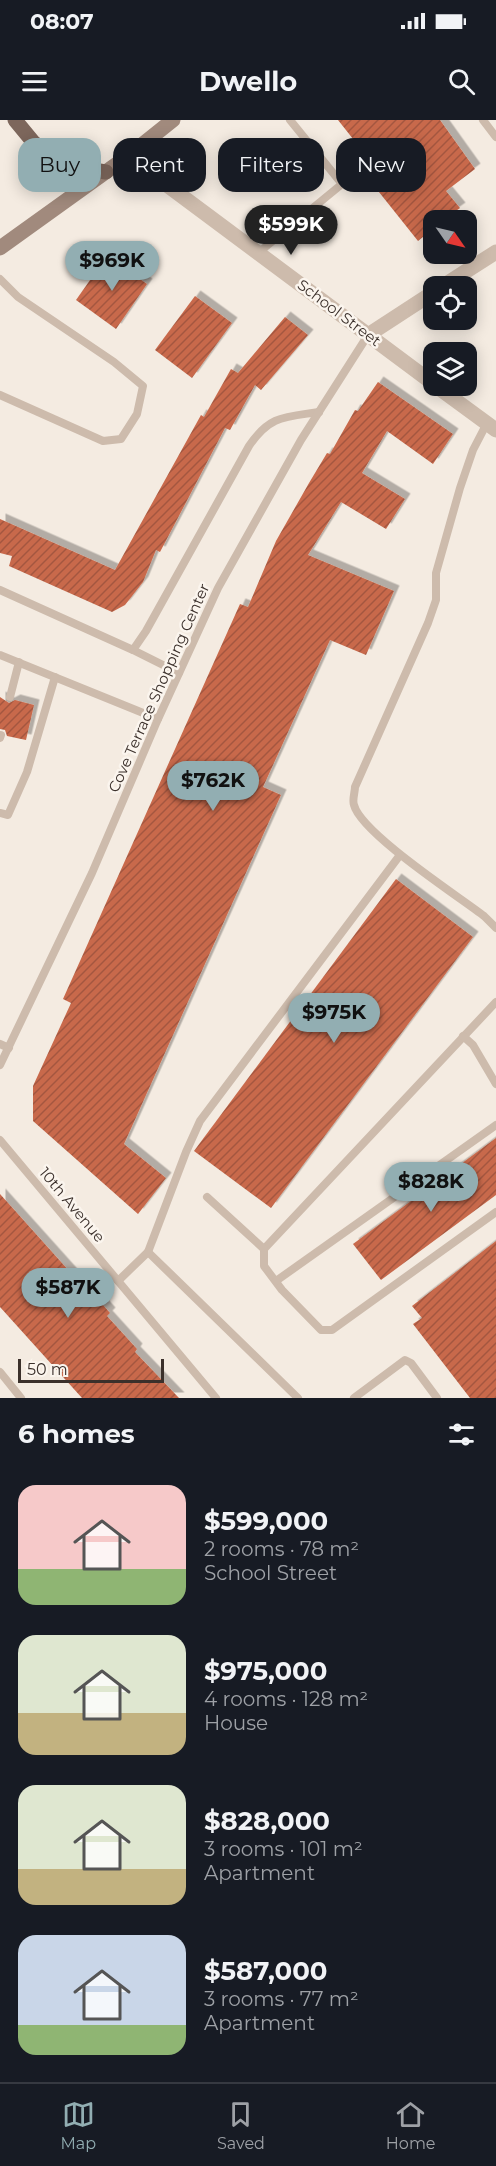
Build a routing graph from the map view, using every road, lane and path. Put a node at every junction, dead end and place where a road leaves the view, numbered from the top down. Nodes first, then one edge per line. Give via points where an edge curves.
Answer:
1 (15, 120) edge
2 (173, 120) edge
3 (290, 120) edge
4 (483, 120) edge
5 (496, 137) edge
6 (150, 138) edge
7 (113, 167) edge
8 (106, 172) junction
9 (176, 192) edge
10 (0, 248) edge
11 (496, 252) edge
12 (258, 253) junction
13 (459, 276) edge
14 (0, 279) edge
15 (423, 299) edge
16 (368, 334) junction
17 (423, 376) edge
18 (0, 395) edge
19 (450, 396) edge
20 (319, 412) junction
21 (491, 427) edge
22 (0, 591) edge
23 (133, 650) junction
24 (0, 655) edge
25 (19, 663) junction
26 (179, 673) junction
27 (55, 677) junction
28 (10, 698) dead end
29 (158, 719) junction
30 (4, 814) edge
31 (400, 855) junction
32 (496, 928) edge
33 (496, 1002) edge
34 (463, 1036) junction
35 (4, 1046) edge
36 (0, 1065) edge
37 (496, 1084) edge
38 (496, 1125) edge
39 (0, 1140) edge
40 (207, 1197) dead end
41 (496, 1212) edge
42 (264, 1249) junction
43 (148, 1252) junction
44 (118, 1281) junction
45 (276, 1281) junction
46 (0, 1372) edge
47 (21, 1398) edge
48 (216, 1398) edge
49 (298, 1398) edge
50 (354, 1398) edge
51 (437, 1398) edge

1 - 8 main road via 33,143 67,166
2 - 6 street
3 - 12 lane via 342,184
4 - 5 lane
7 - 8 street
8 - 10 street
9 - 12 street, School Street
11 - 13 street
12 - 16 street, School Street
14 - 18 lane via 18,297 114,362 142,386 137,414 121,439 104,441
15 - 16 street
16 - 17 street, School Street
16 - 20 lane, Cove Terrace Shopping Center
19 - 21 street, School Street
20 - 23 lane via 281,418 260,430
20 - 26 lane, Cove Terrace Shopping Center via 218,588
21 - 31 lane via 473,450 457,499 436,573 436,600 428,623 356,787 353,804 362,820
22 - 23 lane
23 - 26 lane
24 - 25 lane
25 - 27 lane
25 - 28 lane
26 - 29 lane, Cove Terrace Shopping Center
27 - 29 lane
27 - 30 lane via 27,772
29 - 35 lane, Cove Terrace Shopping Center via 92,873
31 - 32 lane
31 - 43 lane via 200,1121
33 - 34 lane
34 - 37 lane via 473,1045
34 - 42 lane
35 - 36 lane, Cove Terrace Shopping Center
38 - 45 lane
39 - 44 lane, 10th Avenue
40 - 42 lane
41 - 45 lane via 332,1330 321,1330
42 - 45 lane via 264,1266
43 - 44 lane
43 - 49 lane
44 - 48 lane, 10th Avenue
46 - 47 lane
50 - 51 lane via 405,1360

